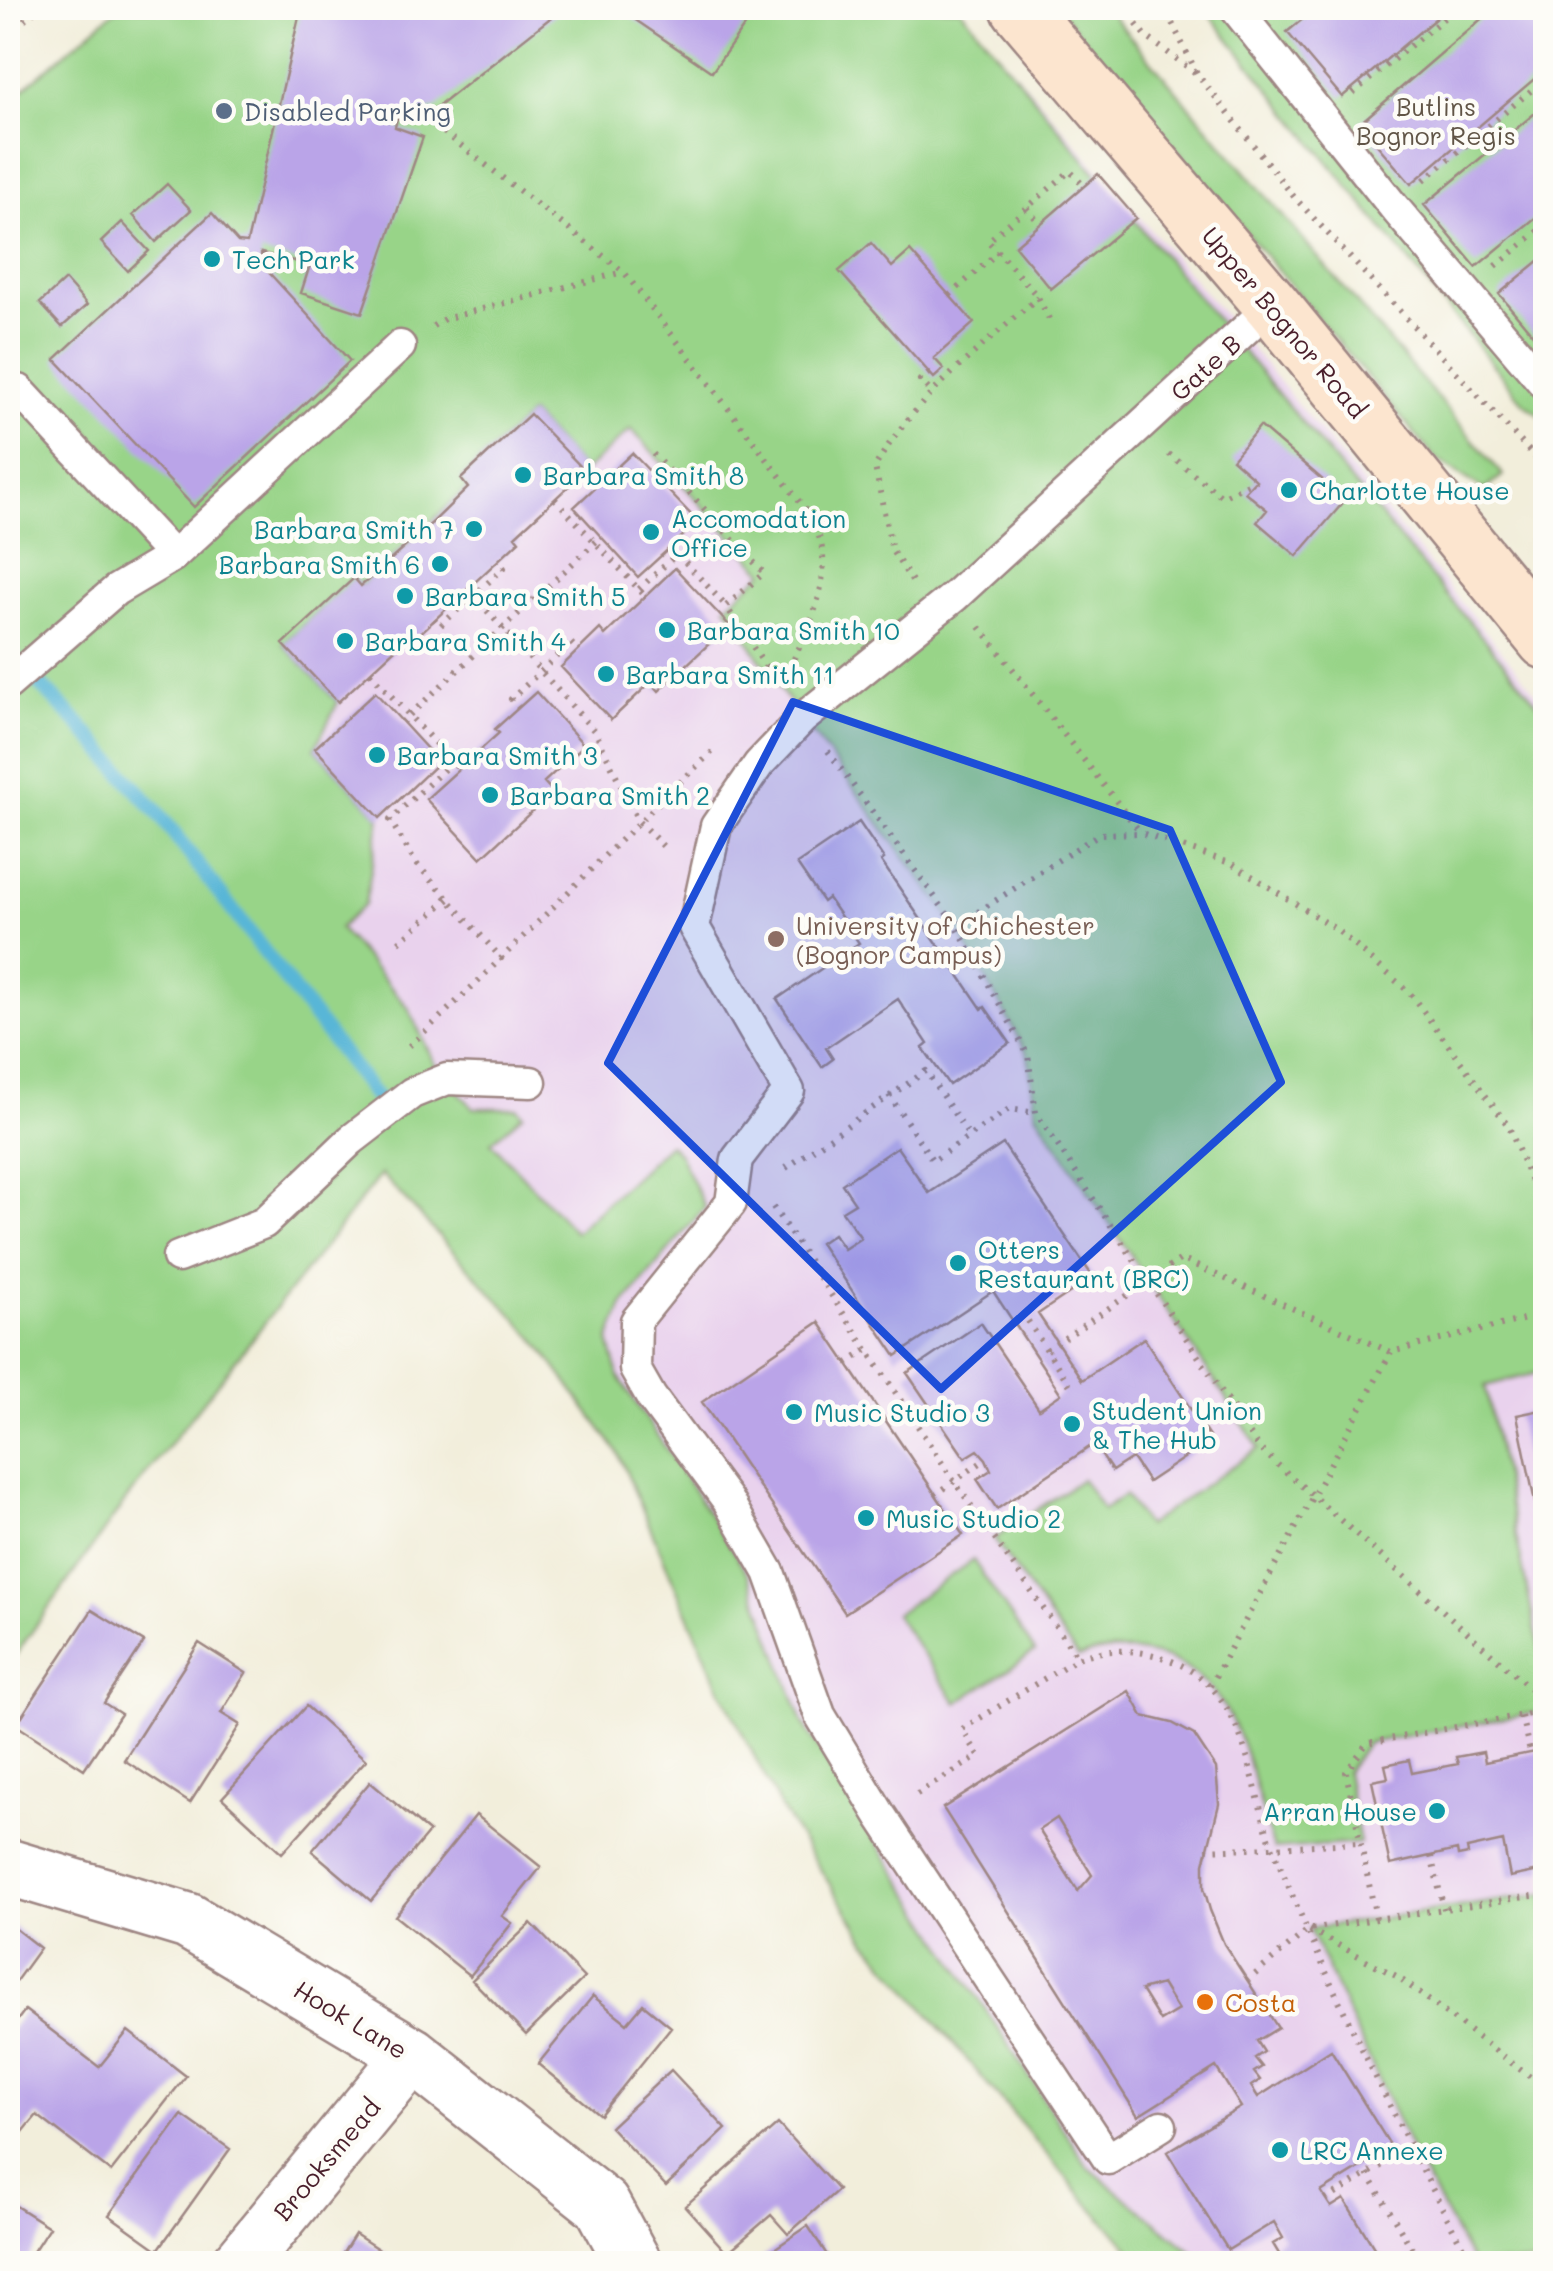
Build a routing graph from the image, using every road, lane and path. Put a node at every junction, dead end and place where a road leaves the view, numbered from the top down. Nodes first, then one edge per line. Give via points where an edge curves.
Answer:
1 (38, 8) edge
2 (1019, 8) edge
3 (1124, 8) edge
4 (1158, 8) edge
5 (1235, 8) edge
6 (1456, 8) edge
7 (8, 33) edge
8 (1198, 74) junction
9 (1546, 78) edge
10 (419, 113) dead end
11 (1324, 118) junction
12 (1084, 186) dead end
13 (1393, 206) junction
14 (1027, 208) junction
15 (1040, 224) dead end
16 (1546, 225) edge
17 (998, 252) junction
18 (624, 272) junction
19 (1465, 292) junction
20 (950, 295) dead end
21 (1038, 297) junction
22 (1272, 306) junction
23 (1049, 319) dead end
24 (400, 346) joint
25 (929, 373) dead end
26 (1546, 386) edge
27 (19, 390) dead end
28 (932, 392) junction
29 (1137, 427) junction
30 (654, 454) dead end
31 (1546, 469) edge
32 (1256, 480) dead end
33 (555, 499) dead end
34 (1546, 521) edge
35 (1546, 537) edge
36 (598, 539) junction
37 (671, 547) dead end
38 (677, 554) junction
39 (173, 556) junction
40 (498, 560) dead end
41 (638, 589) junction
42 (645, 596) dead end
43 (955, 596) junction
44 (467, 597) junction
45 (726, 606) junction
46 (434, 620) dead end
47 (504, 630) junction
48 (1546, 641) edge
49 (578, 650) dead end
50 (541, 671) junction
51 (370, 672) dead end
52 (8, 684) edge
53 (519, 708) dead end
54 (406, 719) junction
55 (819, 738) dead end
56 (638, 821) junction
57 (1141, 833) junction
58 (703, 884) junction
59 (449, 898) junction
60 (956, 926) junction
61 (931, 936) dead end
62 (399, 942) dead end
63 (503, 960) junction
64 (401, 1054) dead end
65 (531, 1082) dead end
66 (889, 1096) junction
67 (1036, 1113) junction
68 (970, 1136) junction
69 (774, 1177) dead end
70 (770, 1204) dead end
71 (1546, 1219) edge
72 (178, 1257) dead end
73 (1149, 1281) junction
74 (1546, 1314) edge
75 (1028, 1321) dead end
76 (868, 1350) junction
77 (1047, 1350) junction
78 (1391, 1352) junction
79 (847, 1364) dead end
80 (1072, 1387) dead end
81 (986, 1459) dead end
82 (954, 1481) junction
83 (935, 1495) dead end
84 (1313, 1498) junction
85 (1078, 1658) junction
86 (1210, 1686) junction
87 (1546, 1702) edge
88 (1546, 1711) edge
89 (1521, 1716) junction
90 (1530, 1752) dead end
91 (882, 1816) junction
92 (1359, 1843) junction
93 (1274, 1849) junction
94 (1206, 1850) dead end
95 (1431, 1856) dead end
96 (8, 1866) edge
97 (1546, 1894) edge
98 (1444, 1909) junction
99 (1376, 1918) junction
100 (1308, 1929) junction
101 (1247, 1981) dead end
102 (412, 2055) junction
103 (1546, 2089) edge
104 (1161, 2126) dead end
105 (1410, 2148) junction
106 (1368, 2174) junction
107 (1326, 2200) dead end
108 (240, 2264) edge
109 (634, 2264) edge
110 (1420, 2264) edge
111 (1472, 2264) edge

1 - 7 path
2 - 22 main road, Upper Bognor Road
3 - 8 path via 1148,38
4 - 8 path
5 - 11 lane
6 - 11 path
8 - 31 path via 1295,198
9 - 13 path
10 - 18 path
11 - 13 lane
12 - 14 path via 1070,170
13 - 19 lane
14 - 15 path
14 - 17 path via 988,241
16 - 19 path
17 - 20 path
17 - 21 path
18 - 24 path via 444,319
18 - 45 path via 802,505 820,540 823,577 808,630 780,688
19 - 26 lane
21 - 23 path
21 - 28 path
22 - 29 lane, Gate B
22 - 48 main road, Upper Bognor Road
24 - 39 lane
25 - 28 path via 920,380
27 - 39 lane
28 - 43 path via 875,467 892,550 906,576 926,592
29 - 32 path via 1222,497
29 - 43 lane, Gate B
30 - 45 path via 764,573
33 - 36 path
34 - 35 path via 1540,530
36 - 41 path
36 - 47 path
37 - 38 path
38 - 41 path
38 - 45 path
39 - 52 lane via 116,590
40 - 44 path via 504,568
41 - 42 path
43 - 57 path
43 - 58 lane, Gate B via 803,718 759,764 716,826
44 - 46 path via 440,626
44 - 47 path
47 - 50 path
47 - 54 path
49 - 50 path via 571,643
50 - 53 path via 510,699
50 - 56 path via 596,733
51 - 54 path
54 - 59 path via 455,766 390,820
55 - 60 path
56 - 58 path
56 - 63 path
57 - 60 path via 1099,834
57 - 71 path via 1233,864 1336,930 1409,992 1509,1127
58 - 91 lane, Gate B via 694,927 789,1092 737,1159 731,1202 636,1321 635,1369 769,1572 820,1715
59 - 62 path
59 - 63 path
60 - 61 path
60 - 67 path via 1028,1054
63 - 64 path
65 - 72 lane via 447,1079 412,1092 264,1224
66 - 68 path via 926,1071
66 - 68 path via 933,1161
66 - 69 path
67 - 68 path via 1009,1109
67 - 73 path
70 - 76 path
73 - 77 path
73 - 78 path via 1181,1259
73 - 84 path via 1260,1449
74 - 78 path
75 - 77 path
76 - 79 path
76 - 82 path
77 - 80 path
78 - 84 path
81 - 82 path
82 - 83 path
82 - 85 path
84 - 86 path
84 - 87 path
85 - 86 path via 1098,1650 1142,1653 1164,1658
85 - 91 path via 962,1729 978,1756
86 - 93 path via 1247,1757
88 - 89 path
89 - 90 path
89 - 92 path via 1367,1744 1346,1772
91 - 104 lane via 1108,2159
92 - 93 path
92 - 99 path
93 - 94 path
93 - 100 path
95 - 98 path
96 - 102 street, Hook Lane via 188,1921
97 - 98 path
98 - 99 path
99 - 100 path
100 - 101 path
100 - 103 path via 1398,1976
100 - 105 path
102 - 108 street, Brooksmead
102 - 109 street, Hook Lane via 602,2205
105 - 106 path
105 - 111 path
106 - 107 path
106 - 110 path

